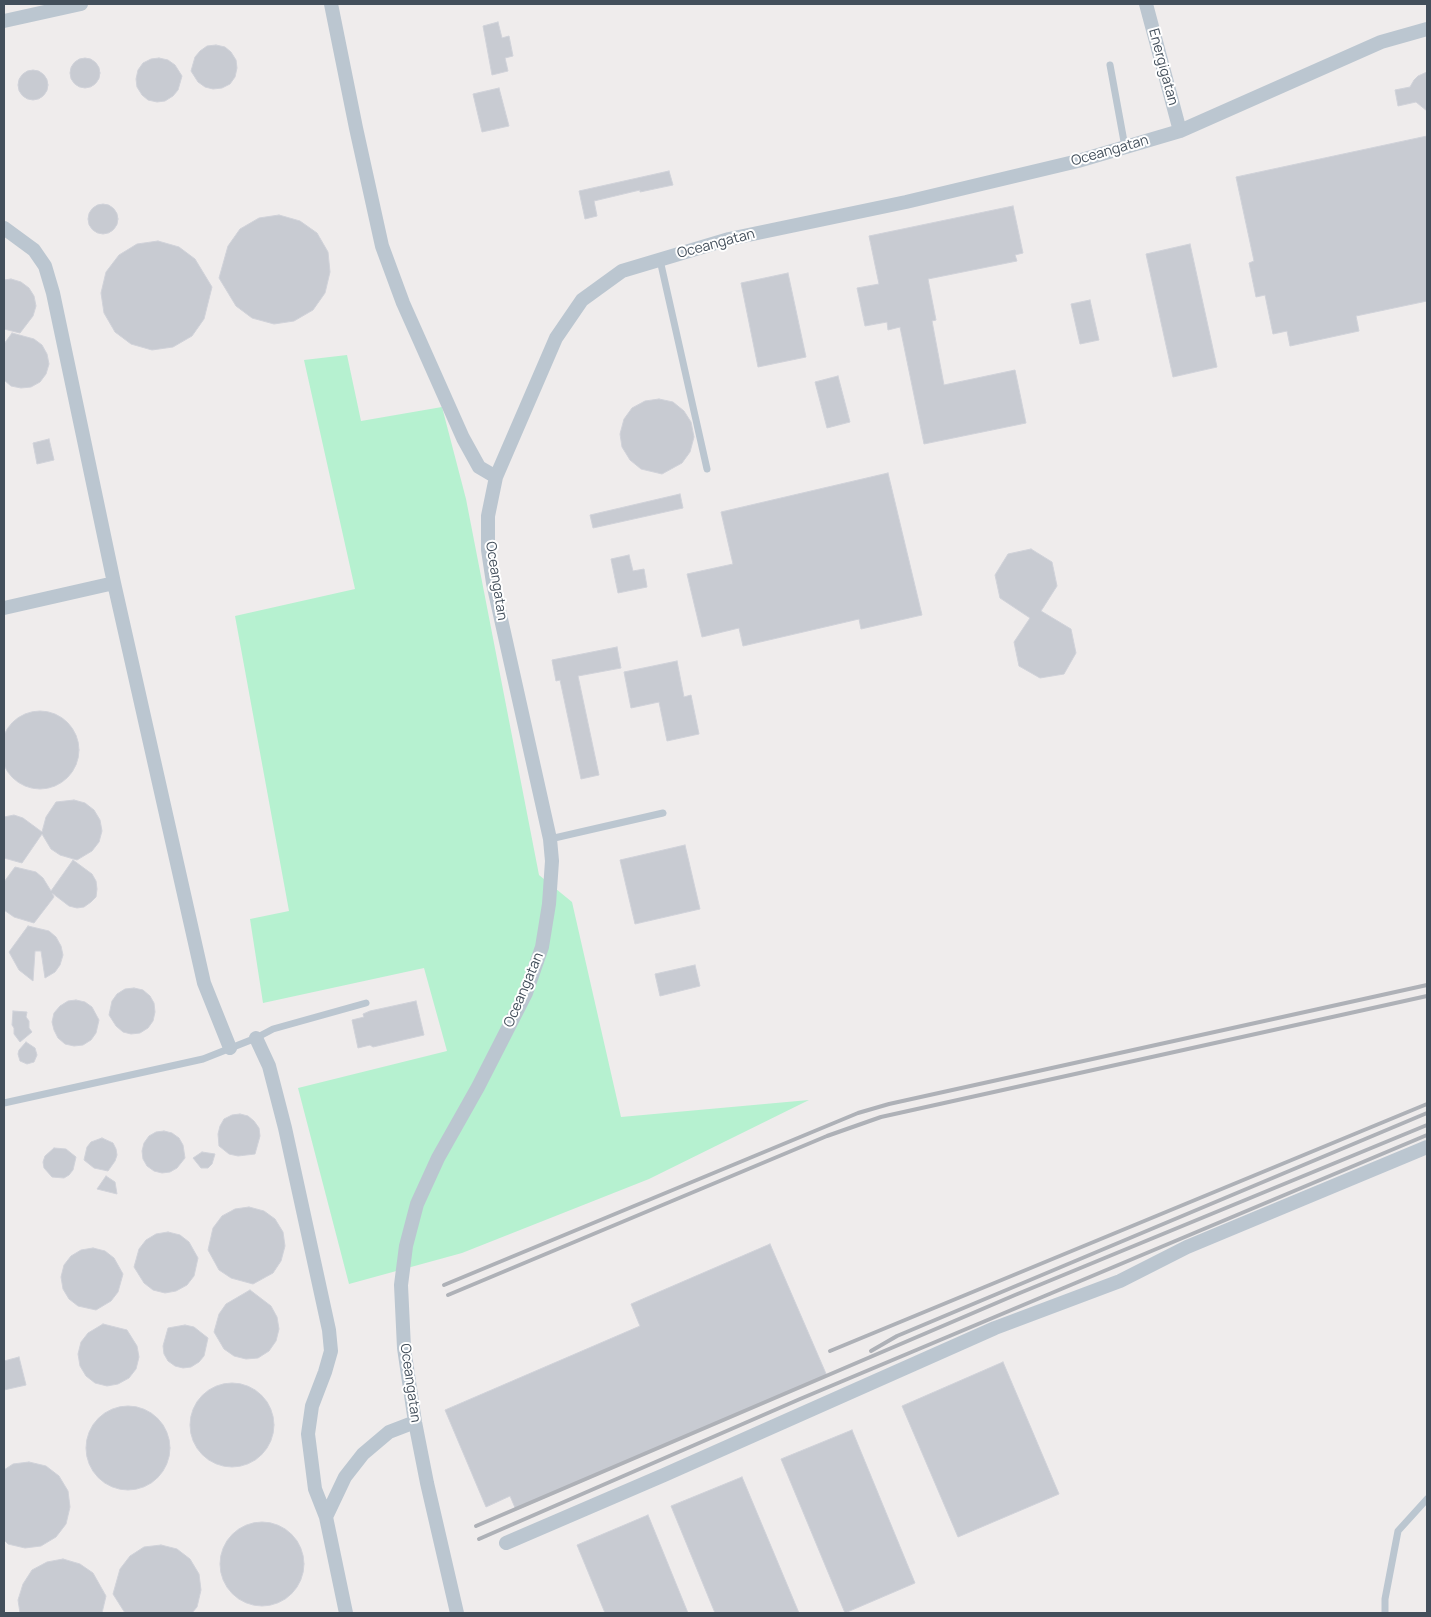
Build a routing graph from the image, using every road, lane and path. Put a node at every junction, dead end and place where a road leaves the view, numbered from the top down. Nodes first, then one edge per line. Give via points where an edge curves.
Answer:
1 (81, 4) edge
2 (331, 4) edge
3 (1146, 4) edge
4 (4, 21) edge
5 (1427, 29) edge
6 (1110, 65) dead end
7 (1180, 130) junction
8 (1125, 147) junction
9 (4, 228) edge
10 (660, 260) junction
11 (707, 469) dead end
12 (496, 476) junction
13 (114, 583) junction
14 (4, 608) edge
15 (663, 814) dead end
16 (550, 839) junction
17 (366, 1003) dead end
18 (256, 1038) junction
19 (230, 1048) junction
20 (5, 1103) edge
21 (1427, 1147) edge
22 (416, 1422) junction
23 (1427, 1499) edge
24 (326, 1517) junction
25 (506, 1543) dead end
26 (346, 1613) edge
27 (457, 1613) edge
28 (1385, 1613) edge

1 - 4 street
2 - 12 street via 382,246 403,303 463,438 479,467
3 - 7 street, Energigatan
5 - 7 street, Oceangatan via 1381,42
6 - 8 lane
7 - 8 street, Oceangatan
8 - 10 street, Oceangatan via 906,202 729,239
9 - 13 street via 34,250 45,266
10 - 11 lane
10 - 12 street, Oceangatan via 622,271 582,300 556,338
12 - 16 street, Oceangatan via 488,516 488,550
13 - 14 street
13 - 19 street via 204,983
15 - 16 lane
16 - 22 street, Oceangatan via 549,904 542,947 526,993 438,1158 417,1204 406,1246 401,1285 404,1348
17 - 18 lane via 272,1029
18 - 19 lane
18 - 24 street via 269,1066 285,1128 329,1330 331,1352 312,1406 308,1434 315,1489
19 - 20 lane via 203,1059
21 - 25 street via 1187,1247 1120,1281 995,1328
22 - 24 street via 390,1432 363,1454 345,1477
22 - 27 street, Oceangatan
23 - 28 lane via 1398,1531
24 - 26 street

